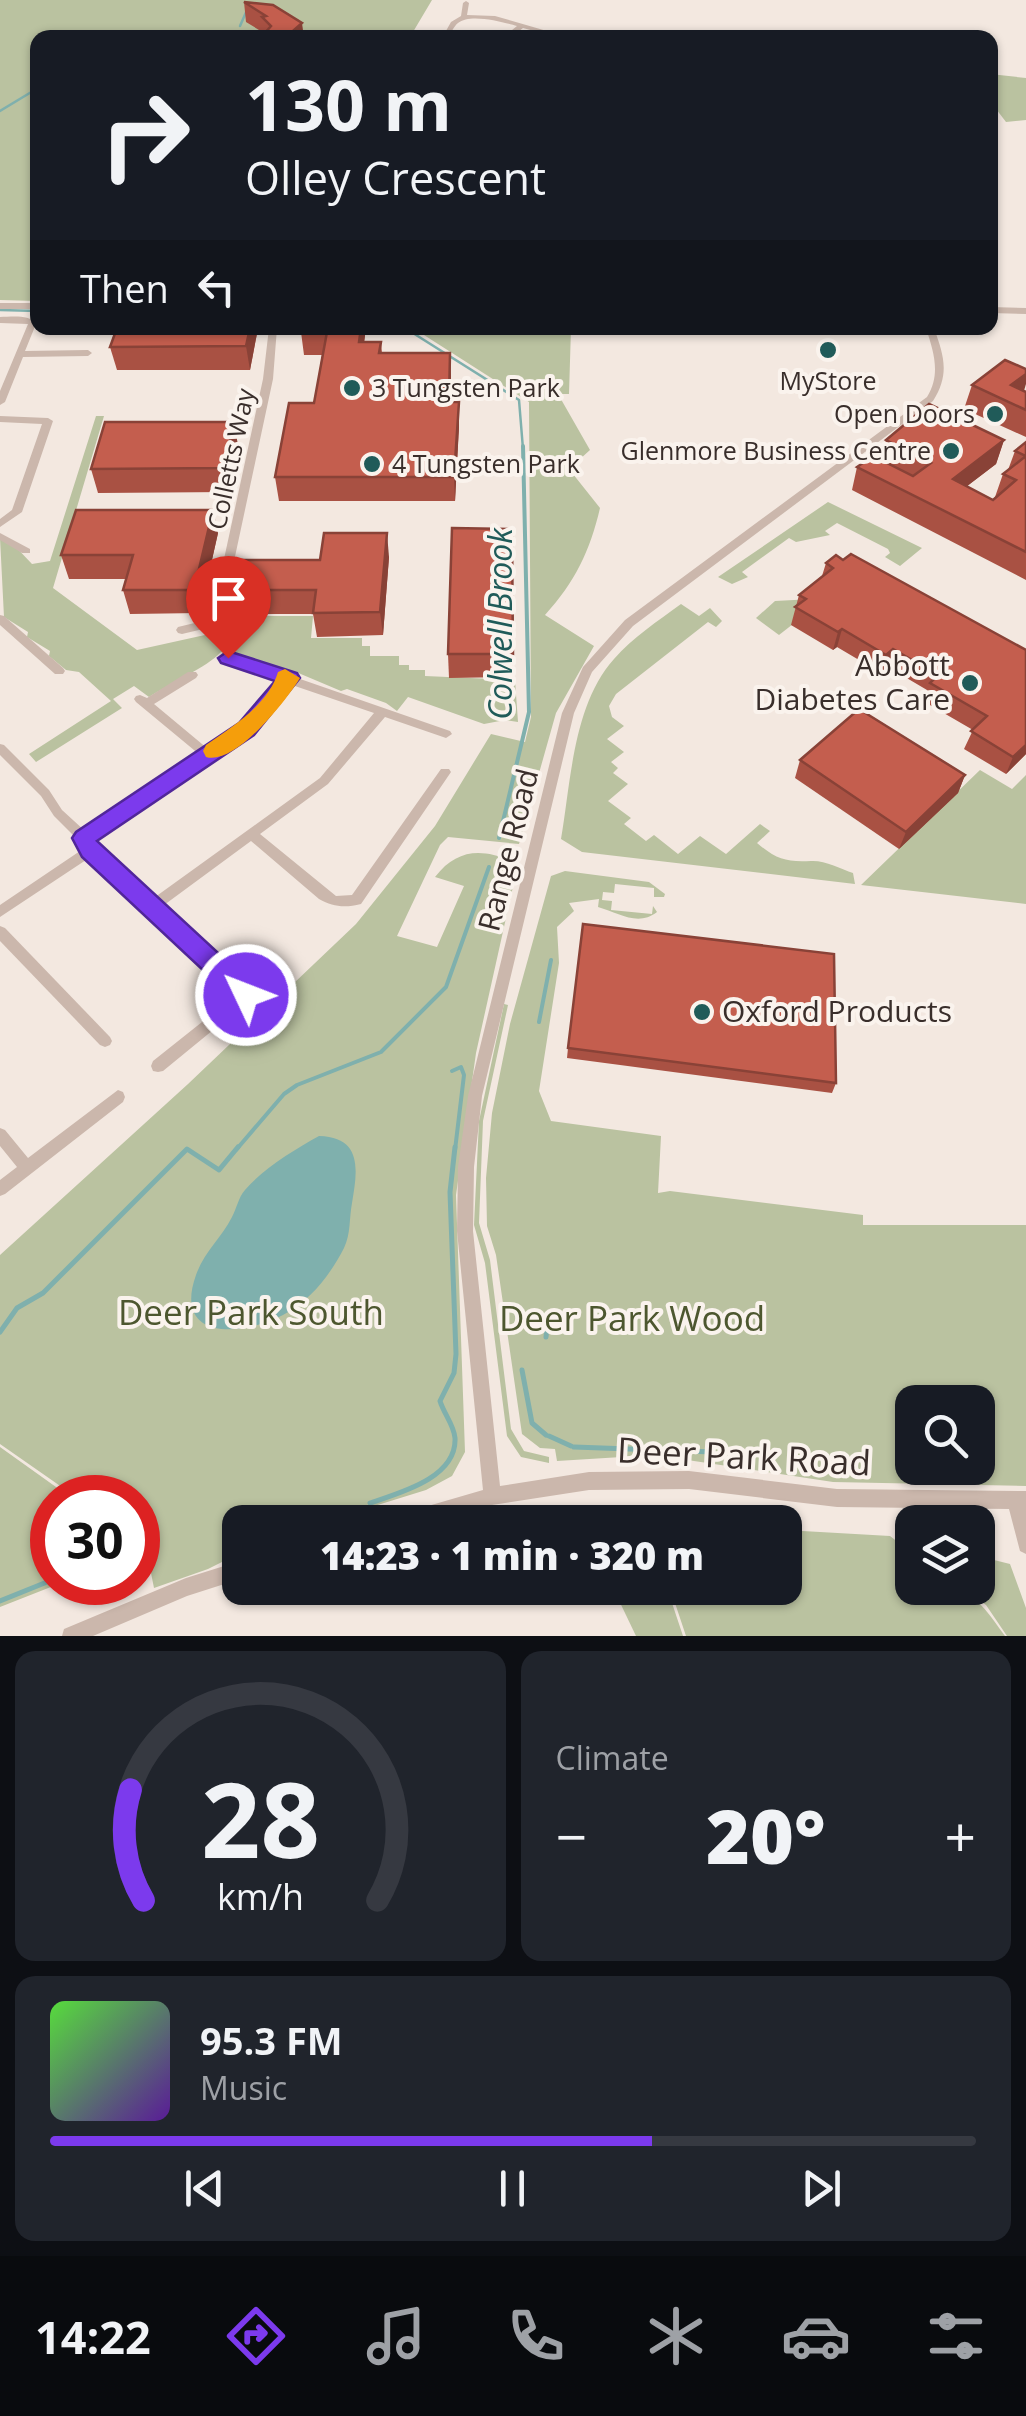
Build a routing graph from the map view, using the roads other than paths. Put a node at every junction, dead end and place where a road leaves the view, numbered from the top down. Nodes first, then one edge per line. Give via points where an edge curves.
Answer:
1 (466, 2) dead end
2 (464, 17) junction
3 (523, 26) junction
4 (449, 30) edge
5 (517, 30) edge
6 (538, 30) edge
7 (0, 306) edge
8 (30, 306) edge
9 (998, 310) edge
10 (1026, 310) edge
11 (0, 320) edge
12 (30, 321) edge
13 (30, 326) edge
14 (272, 335) edge
15 (932, 335) edge
16 (88, 353) dead end
17 (19, 354) junction
18 (0, 402) edge
19 (0, 419) edge
20 (0, 524) edge
21 (0, 536) edge
22 (26, 551) dead end
23 (0, 616) edge
24 (182, 630) dead end
25 (228, 658) dead end
26 (59, 671) dead end
27 (192, 675) dead end
28 (290, 678) junction
29 (382, 711) junction
30 (446, 734) dead end
31 (0, 748) edge
32 (208, 755) junction
33 (6, 764) edge
34 (445, 772) dead end
35 (250, 834) junction
36 (87, 844) junction
37 (151, 907) junction
38 (0, 912) edge
39 (0, 932) edge
40 (274, 972) dead end
41 (246, 995) junction
42 (105, 1041) dead end
43 (158, 1066) dead end
44 (118, 1097) dead end
45 (0, 1136) edge
46 (27, 1168) junction
47 (0, 1190) edge
48 (492, 1496) junction
49 (1021, 1500) edge
50 (462, 1505) edge
51 (1026, 1545) edge
52 (222, 1576) edge
53 (71, 1636) edge

1 - 2 street
2 - 3 street
2 - 4 street
3 - 5 street
3 - 6 street
7 - 8 street
9 - 10 street
11 - 12 street
13 - 17 street
14 - 24 street, Colletts Way via 216,622
15 - 48 street, Range Road via 942,366 930,399 629,623 587,670 568,713 483,1058 468,1151 466,1230
16 - 17 street
17 - 18 street
19 - 20 street via 48,420 16,512
21 - 22 street
23 - 26 street
25 - 28 street
27 - 32 street via 143,701
28 - 29 street
28 - 32 street via 252,725
29 - 30 street
29 - 35 street via 324,782
31 - 33 street
32 - 36 street
33 - 36 street
34 - 35 street via 356,900 324,896
35 - 37 street
36 - 37 street
36 - 38 street
37 - 41 street
39 - 42 street
40 - 41 street
41 - 43 street
44 - 46 street
45 - 46 street
46 - 47 street
48 - 49 street, Deer Park Road via 589,1482 689,1480 837,1498
48 - 50 street, Deer Park Road
49 - 51 street
52 - 53 street

